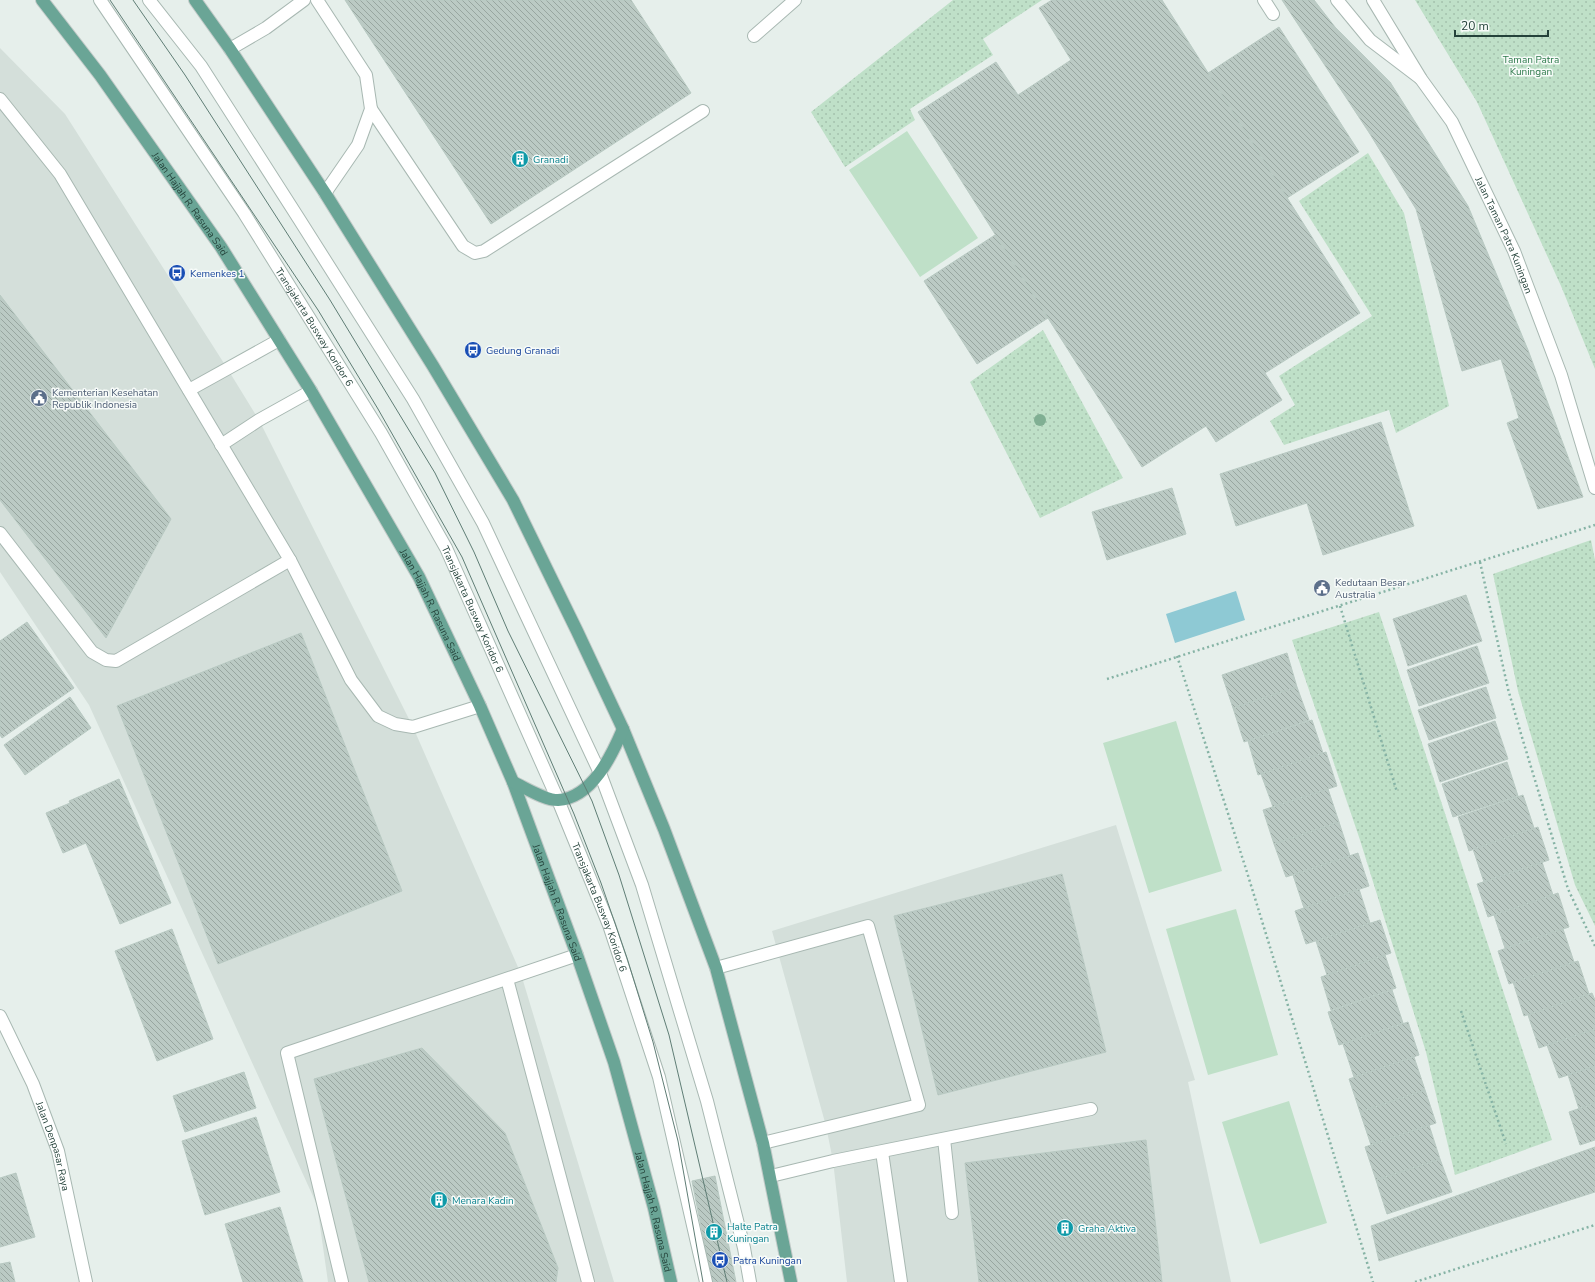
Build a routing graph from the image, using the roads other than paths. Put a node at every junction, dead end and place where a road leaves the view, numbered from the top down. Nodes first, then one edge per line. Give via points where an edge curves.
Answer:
1 (42, 0) edge
2 (100, 0) edge
3 (149, 0) edge
4 (194, 0) edge
5 (304, 0) edge
6 (317, 0) edge
7 (795, 0) edge
8 (1264, 0) edge
9 (1337, 0) edge
10 (1373, 0) edge
11 (1273, 14) dead end
12 (754, 36) dead end
13 (230, 49) junction
14 (1421, 79) junction
15 (0, 99) edge
16 (371, 109) junction
17 (703, 111) dead end
18 (325, 193) junction
19 (279, 340) junction
20 (189, 390) junction
21 (311, 391) junction
22 (221, 445) junction
23 (1595, 488) edge
24 (0, 533) edge
25 (290, 560) junction
26 (480, 706) junction
27 (623, 729) junction
28 (600, 773) junction
29 (513, 782) junction
30 (558, 800) junction
31 (577, 955) junction
32 (716, 968) junction
33 (507, 979) junction
34 (0, 1016) edge
35 (1091, 1110) dead end
36 (944, 1139) junction
37 (763, 1143) junction
38 (882, 1152) junction
39 (771, 1176) junction
40 (952, 1213) dead end
41 (86, 1282) edge
42 (342, 1282) edge
43 (588, 1282) edge
44 (671, 1282) edge
45 (706, 1282) edge
46 (750, 1282) edge
47 (791, 1282) edge
48 (901, 1282) edge

1 - 19 main road, Jalan Hajjah R. Rasuna Said via 100,75 221,247
2 - 30 street, Transjakarta Busway Koridor 6 via 244,213 381,433 446,548
3 - 28 street via 201,66 413,399 483,523
4 - 13 main road
5 - 13 street via 266,28
6 - 16 street via 366,75
7 - 12 street
8 - 11 street
9 - 14 street via 1370,40
10 - 14 street, Jalan Taman Patra Kuningan
13 - 18 main road
14 - 23 street, Jalan Taman Patra Kuningan via 1452,122 1514,251 1560,375
15 - 20 street via 60,174
16 - 17 street via 463,246 475,253 484,251
16 - 18 street via 358,145
18 - 27 main road via 433,366 512,500 578,631
19 - 20 street
19 - 21 main road, Jalan Hajjah R. Rasuna Said
20 - 22 street
21 - 22 street
21 - 26 main road, Jalan Hajjah R. Rasuna Said via 419,577
22 - 25 street
24 - 25 street via 92,652 106,660 116,661
25 - 26 street via 351,680 378,716 395,724 413,728
26 - 29 main road, Jalan Hajjah R. Rasuna Said
27 - 28 main road
27 - 32 main road
28 - 30 main road via 576,795
28 - 46 street via 642,885 707,1101 744,1248
29 - 30 main road
29 - 31 main road, Jalan Hajjah R. Rasuna Said
30 - 45 street, Transjakarta Busway Koridor 6 via 609,925 659,1077
31 - 33 street
31 - 44 main road, Jalan Hajjah R. Rasuna Said via 614,1062 654,1208
32 - 37 main road
32 - 37 street via 868,926 919,1105
33 - 42 street via 287,1053
33 - 43 street
34 - 41 street, Jalan Denpasar Raya via 33,1084 58,1151
35 - 36 street
36 - 38 street
36 - 40 street
37 - 39 main road
38 - 39 street
38 - 48 street
39 - 47 main road

